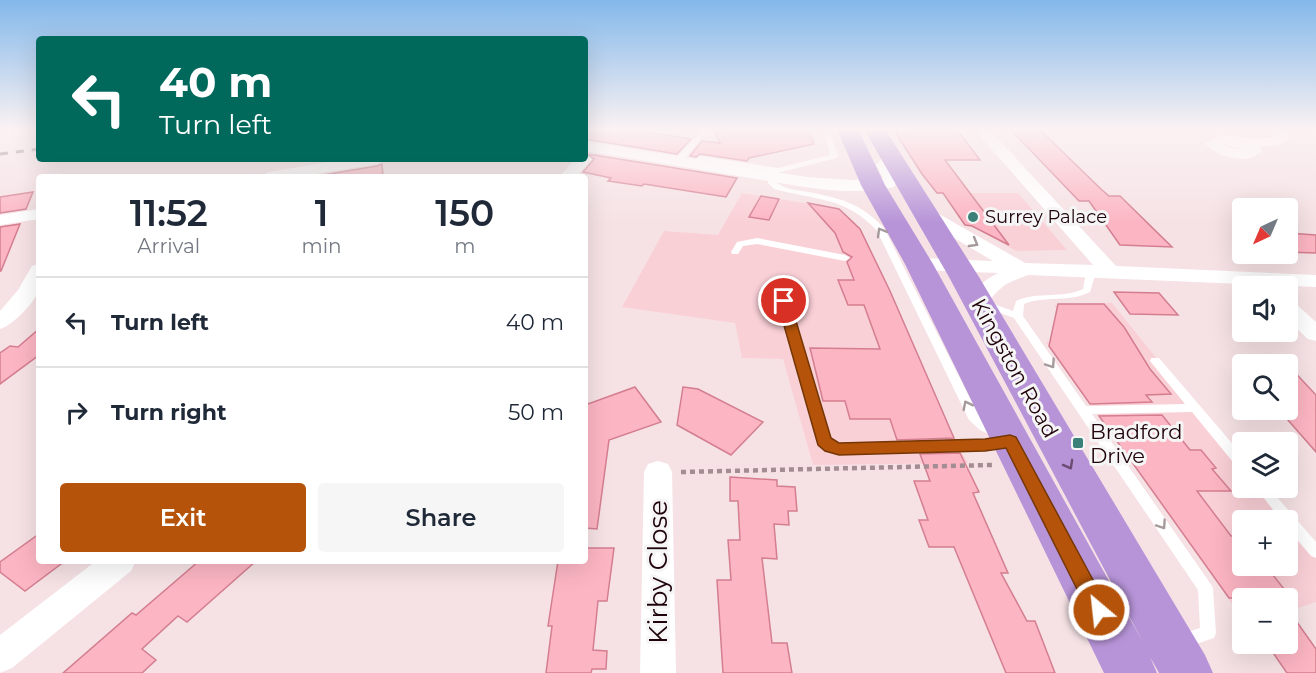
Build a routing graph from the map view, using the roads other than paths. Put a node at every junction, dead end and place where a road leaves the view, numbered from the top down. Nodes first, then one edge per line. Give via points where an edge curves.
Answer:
1 (671, 160) edge
2 (819, 160) edge
3 (873, 160) edge
4 (880, 160) edge
5 (1007, 160) edge
6 (678, 161) joint
7 (359, 162) edge
8 (580, 162) edge
9 (882, 171) junction
10 (286, 174) edge
11 (570, 174) edge
12 (772, 174) junction
13 (36, 214) edge
14 (926, 214) junction
15 (0, 220) edge
16 (735, 252) dead end
17 (845, 258) dead end
18 (919, 264) junction
19 (957, 266) junction
20 (1023, 269) junction
21 (1101, 272) junction
22 (36, 277) edge
23 (1226, 277) junction
24 (1232, 279) edge
25 (1301, 283) edge
26 (784, 301) dead end
27 (976, 301) junction
28 (1018, 316) junction
29 (1298, 318) edge
30 (0, 322) edge
31 (1316, 334) edge
32 (1155, 361) dead end
33 (1195, 408) junction
34 (1083, 410) junction
35 (1232, 452) edge
36 (1016, 453) junction
37 (658, 472) road end
38 (1270, 498) edge
39 (1316, 552) edge
40 (116, 564) edge
41 (0, 656) edge
42 (1179, 659) edge
43 (658, 673) edge
44 (1131, 673) edge

1 - 6 street
2 - 12 lane
3 - 9 highway, Kingston Road
4 - 9 highway, Kingston Road
5 - 21 street
6 - 12 street
7 - 10 street
8 - 11 street
9 - 12 street via 824,184
9 - 14 highway, Kingston Road
9 - 18 highway, Kingston Road
36 -> 12 lane via 973,417 873,219 851,204 777,187 772,183
13 - 15 street
14 - 19 highway, Kingston Road
14 -> 20 street
16 - 17 lane via 740,244 757,241
18 - 19 street
18 - 36 highway, Kingston Road
19 - 20 street
19 - 27 highway, Kingston Road
20 - 21 street
20 - 27 street via 998,281
21 - 23 street
21 - 28 lane via 1079,296 1029,296 1019,303
22 - 30 street via 17,308
23 - 24 street
23 - 25 street
26 - 36 lane via 824,441 831,447 985,445
27 - 28 lane
27 -> 42 highway, Kingston Road
28 -> 34 lane
29 - 31 street
32 - 33 lane
33 - 34 lane
33 - 35 lane
34 -> 42 lane via 1205,588 1208,633
36 - 44 highway, Kingston Road
37 - 43 street, Kirby Close
38 - 39 lane
40 - 41 street

